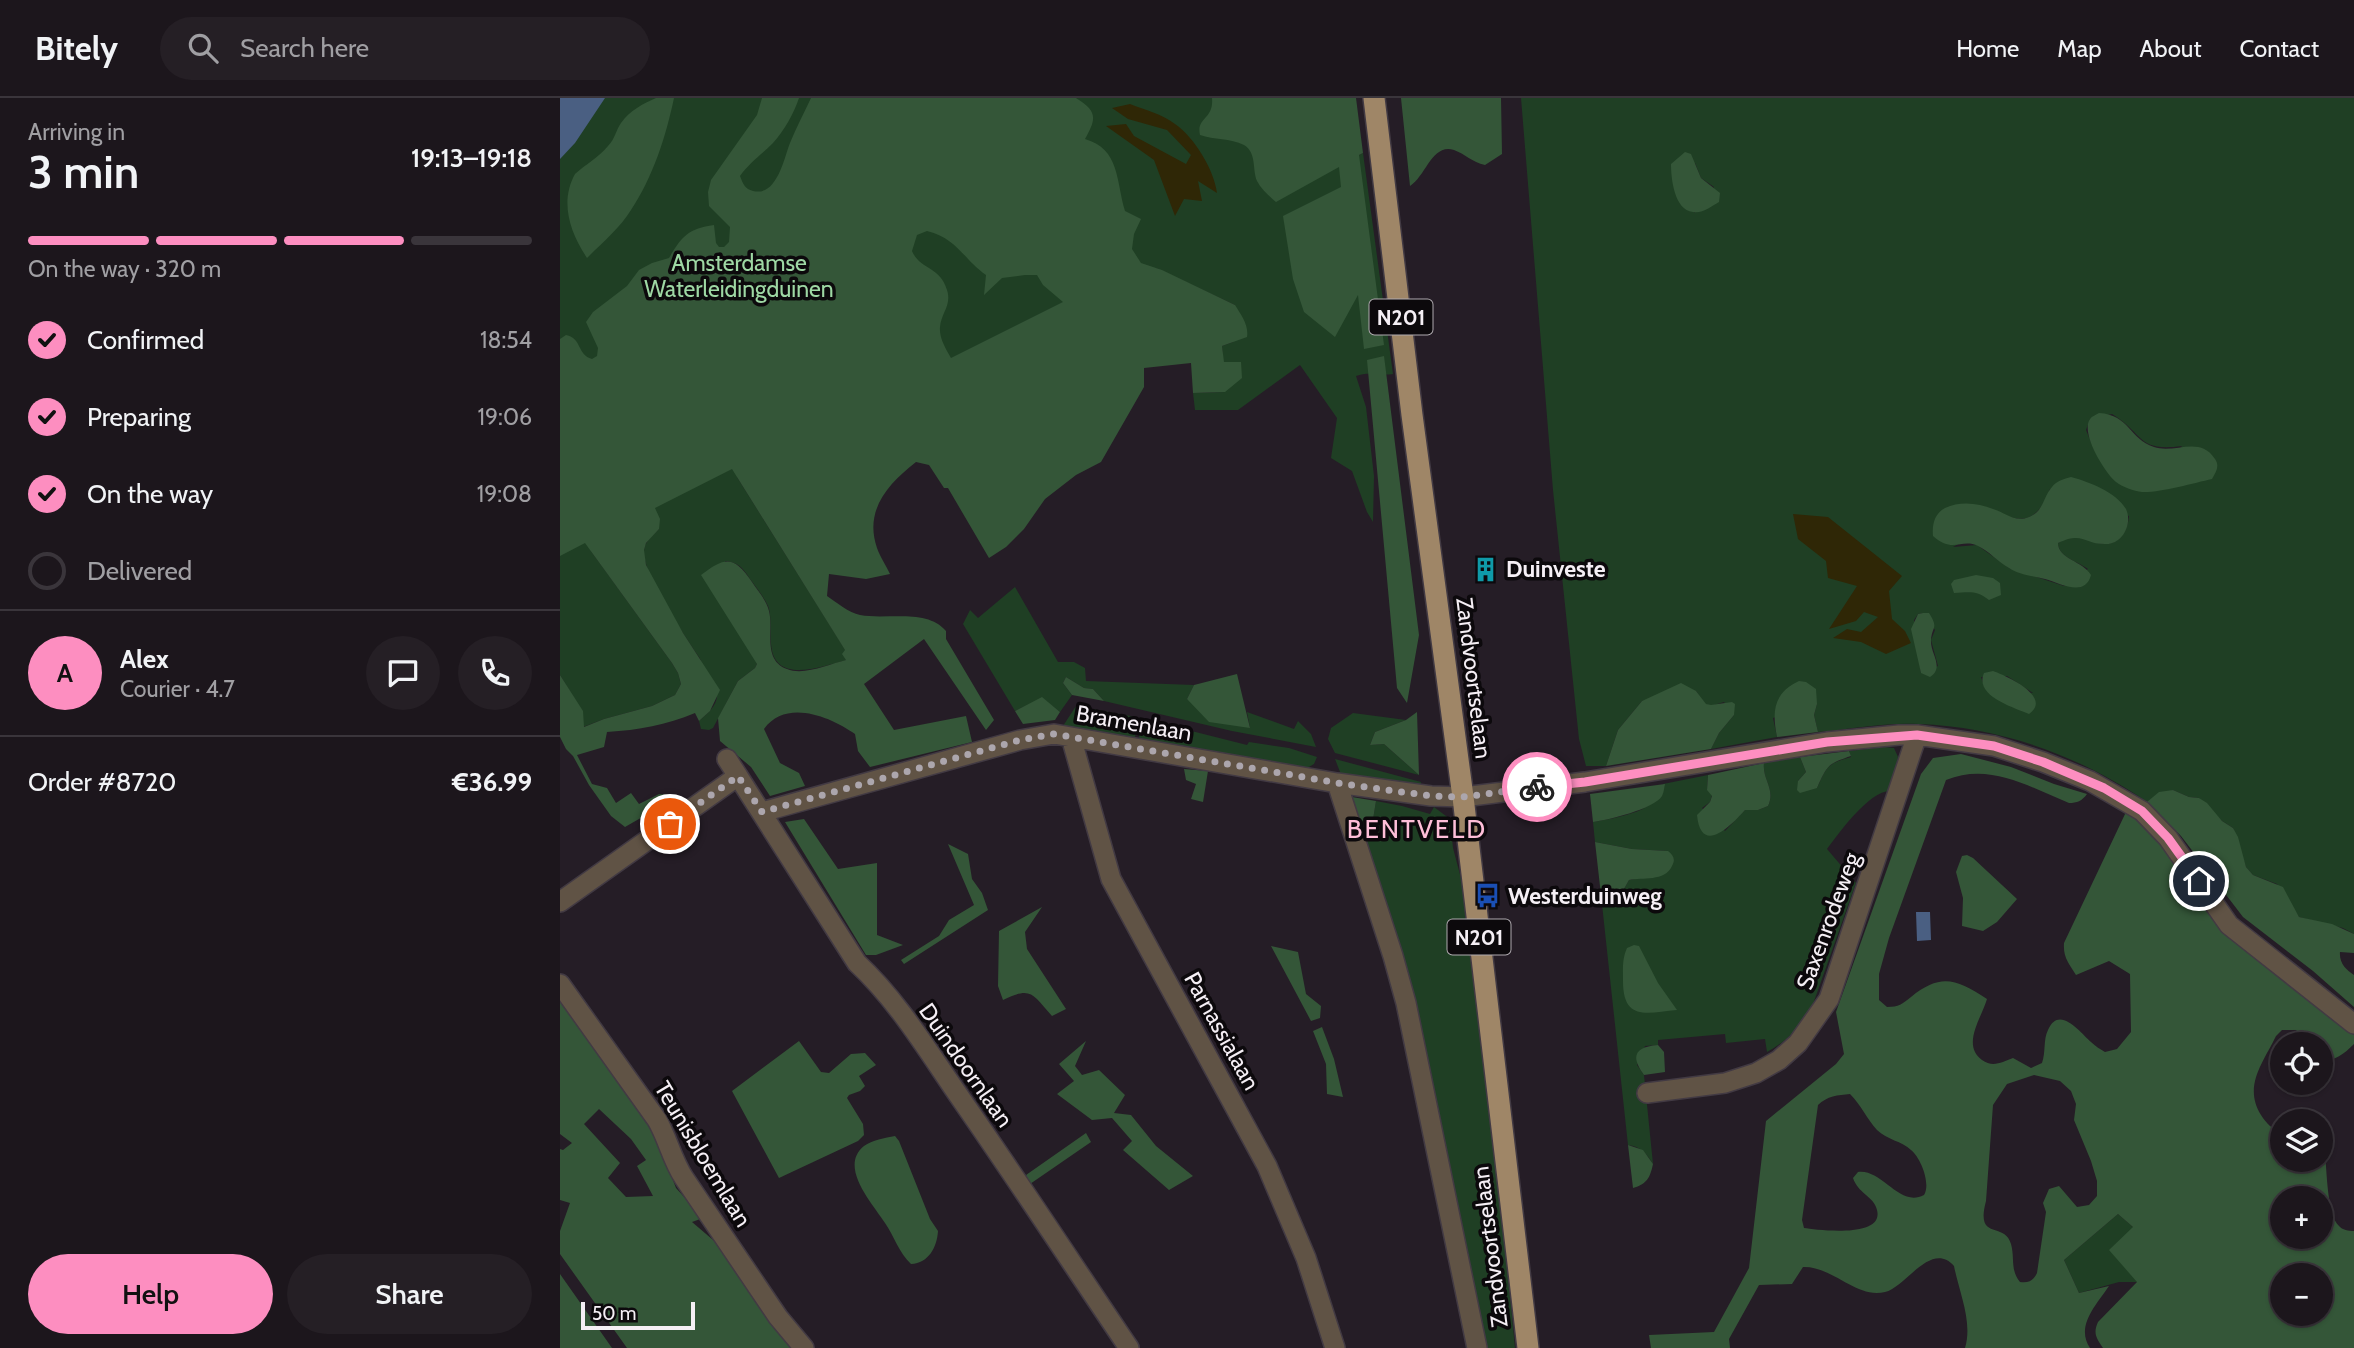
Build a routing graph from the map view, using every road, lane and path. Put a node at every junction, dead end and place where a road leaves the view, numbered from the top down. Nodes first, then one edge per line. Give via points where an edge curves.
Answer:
1 (1374, 98) edge
2 (1917, 735) junction
3 (1071, 737) junction
4 (727, 759) dead end
5 (738, 776) junction
6 (1338, 783) junction
7 (1463, 797) junction
8 (762, 812) junction
9 (560, 902) edge
10 (560, 984) edge
11 (2354, 1024) edge
12 (1647, 1093) dead end
13 (804, 1348) edge
14 (1129, 1348) edge
15 (1335, 1348) edge
16 (1477, 1348) edge
17 (1528, 1348) edge

1 - 7 main road, Zandvoortselaan / N201
2 - 7 street via 1827,742
2 - 11 street via 1994,746 2043,762 2142,811 2168,838 2230,925
2 - 12 street, Saxenrodeweg via 1829,999 1798,1043 1756,1073 1726,1083
3 - 6 street, Bramenlaan
3 - 8 street, Bramenlaan via 1054,734 1020,740
3 - 15 street, Parnassialaan via 1111,879 1267,1167 1306,1258
4 - 5 street, Duindoornlaan
5 - 8 street, Duindoornlaan
5 - 9 street
6 - 7 street, Bramenlaan
6 - 16 street, Zandvoortselaan via 1406,1003
7 - 17 main road, Zandvoortselaan / N201
8 - 14 street, Duindoornlaan via 857,963 883,988
10 - 13 street, Teunisbloemlaan via 657,1120 679,1171

